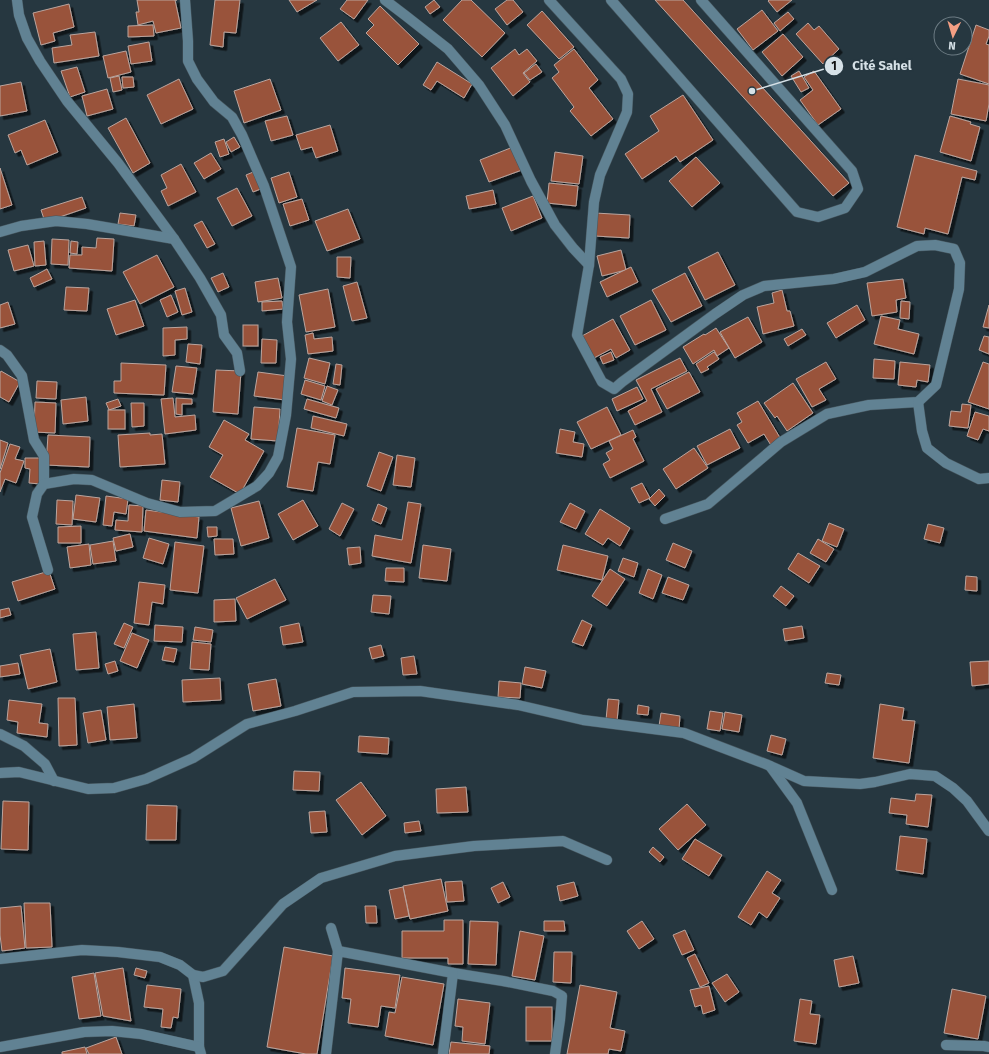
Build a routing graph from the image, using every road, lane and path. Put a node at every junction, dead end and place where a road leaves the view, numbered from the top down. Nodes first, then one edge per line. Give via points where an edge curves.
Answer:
1 (17, 0) edge
2 (185, 0) edge
3 (385, 0) edge
4 (549, 0) edge
5 (611, 0) edge
6 (701, 0) edge
7 (0, 232) edge
8 (174, 239) junction
9 (589, 265) junction
10 (0, 350) edge
11 (240, 371) dead end
12 (918, 402) junction
13 (989, 478) edge
14 (44, 484) junction
15 (665, 519) dead end
16 (48, 570) dead end
17 (0, 734) edge
18 (768, 765) junction
19 (0, 773) edge
20 (54, 781) junction
21 (989, 831) edge
22 (607, 860) dead end
23 (832, 890) dead end
24 (331, 928) dead end
25 (338, 951) junction
26 (0, 959) edge
27 (453, 973) junction
28 (193, 975) junction
29 (946, 1045) dead end
30 (0, 1047) edge
31 (989, 1047) edge
32 (200, 1051) edge
33 (326, 1054) edge
34 (443, 1054) edge
35 (555, 1054) edge

1 - 8 street via 27,38 40,61
2 - 14 street via 188,60 197,79 214,102 232,117 242,135 264,186 290,267 287,322 291,360 286,415 278,456 269,473 257,486 215,511 180,512 147,503 92,480 74,479
3 - 9 street via 448,49 479,85 505,125 530,181 555,225
4 - 9 street via 621,79 628,94 627,112 600,175 594,202
5 - 6 street via 797,212 818,217 846,208 858,189 852,171
7 - 8 street via 56,221
8 - 11 street via 221,315 224,335 236,353
9 - 12 street via 577,335 602,382 614,389 743,294 764,286 834,279 865,272 917,246 935,245 954,249 960,263 959,289 936,385
10 - 14 street via 8,355 22,376 34,440 44,456
12 - 13 street via 922,431 928,448 946,463 979,479
12 - 15 street via 869,405 828,414 781,442 708,504
14 - 16 street via 37,494 32,517
17 - 20 street via 24,746 40,759
18 - 20 street via 684,733 582,720 518,705 420,691 353,692 247,724 192,758 146,779 114,788 88,788
18 - 21 street via 804,781 860,784 910,774 935,776 967,801
18 - 23 street via 798,803
19 - 20 street via 19,772
22 - 28 street via 563,841 474,846 395,856 321,878 283,904 223,971 203,977
24 - 25 street
25 - 27 street
25 - 33 street
26 - 28 street via 82,950 118,952 160,957 180,965
27 - 34 street
27 - 35 street via 546,989 562,996
28 - 32 street via 199,1002
29 - 31 street
30 - 32 street via 84,1032 112,1031 141,1034

